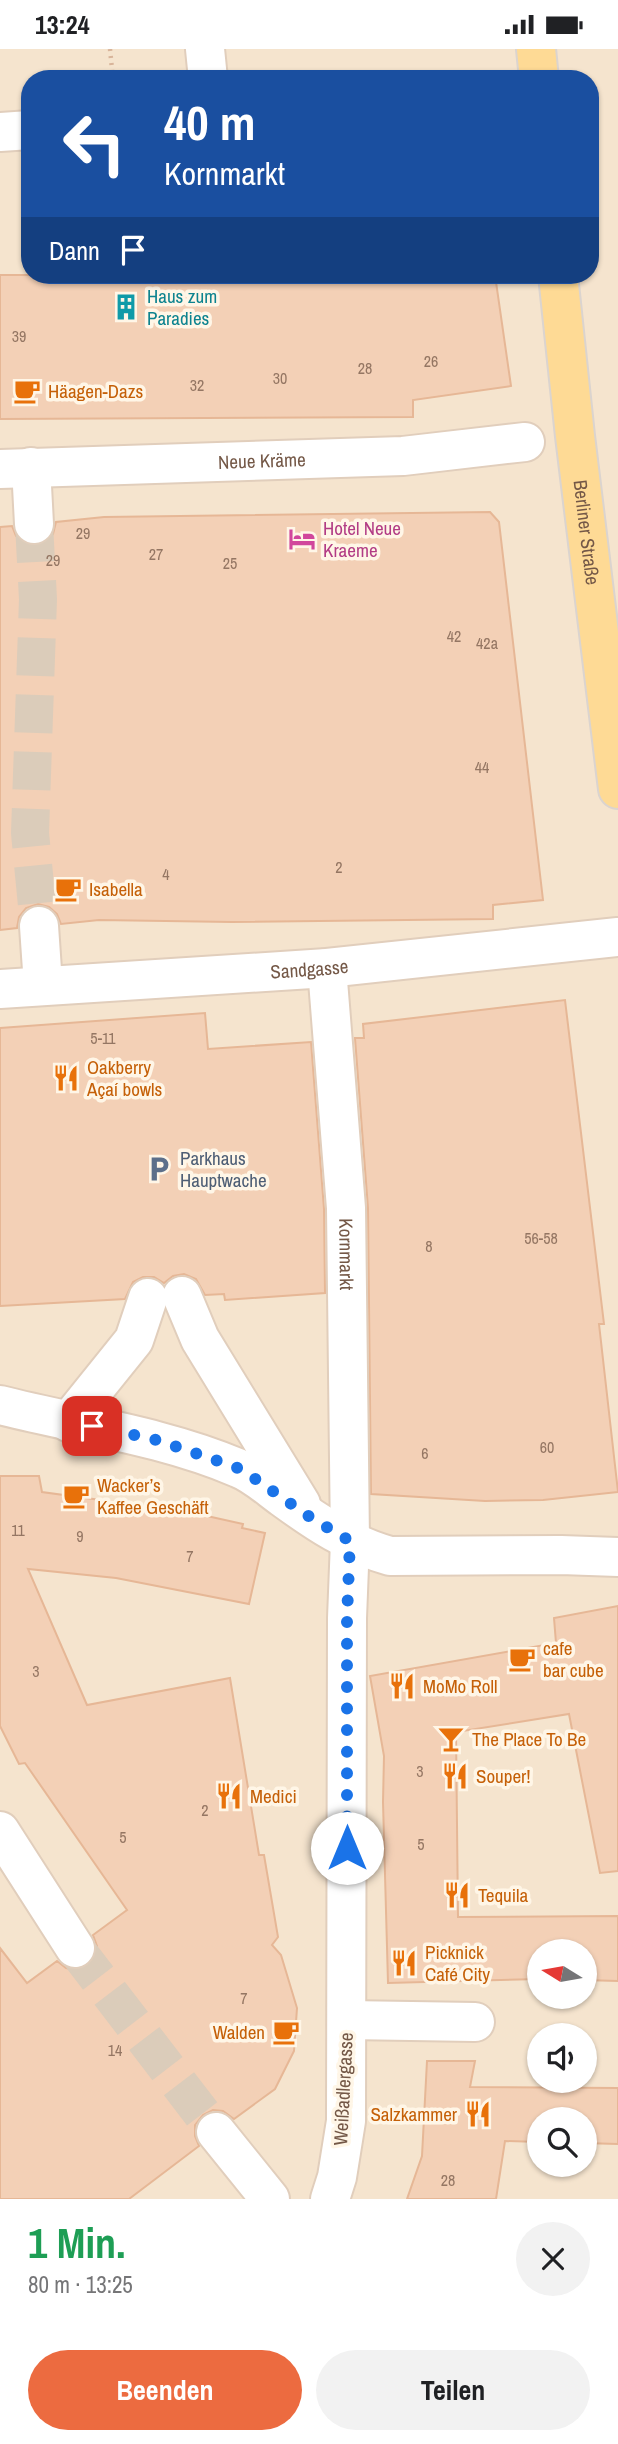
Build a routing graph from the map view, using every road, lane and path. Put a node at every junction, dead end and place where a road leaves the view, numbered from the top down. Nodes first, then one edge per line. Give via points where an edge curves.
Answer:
1 (110, 49) edge
2 (205, 49) edge
3 (536, 49) edge
4 (112, 70) edge
5 (207, 70) edge
6 (538, 70) edge
7 (21, 131) edge
8 (0, 132) edge
9 (559, 284) edge
10 (525, 442) dead end
11 (15, 468) edge
12 (34, 524) tunnel mouth
13 (618, 789) edge
14 (39, 926) tunnel mouth
15 (618, 937) edge
16 (327, 968) junction
17 (43, 985) junction
18 (0, 989) edge
19 (0, 1405) edge
20 (68, 1422) junction
21 (310, 1517) junction
22 (350, 1541) junction
23 (618, 1557) edge
24 (0, 1831) edge
25 (75, 1948) tunnel mouth
26 (347, 2020) junction
27 (475, 2022) dead end
28 (216, 2132) tunnel mouth
29 (270, 2199) edge
30 (330, 2199) edge

1 - 4 path
2 - 5 street
3 - 6 main road
7 - 8 street
9 - 13 main road, Berliner Straße
10 - 11 street, Neue Kräme via 403,456
11 - 12 street
14 - 17 street
15 - 16 street, Sandgasse
16 - 17 street, Sandgasse
16 - 22 street, Kornmarkt via 346,1208
17 - 18 street, Sandgasse
19 - 20 street
20 - 21 street via 157,1440 241,1469
20 - 21 street via 165,1296 200,1339
21 - 22 street
22 - 23 street via 390,1556
22 - 26 street, Weißadlergasse
24 - 25 street
26 - 27 street, Weißadlergasse
26 - 30 street, Weißadlergasse via 346,2121
28 - 29 street

